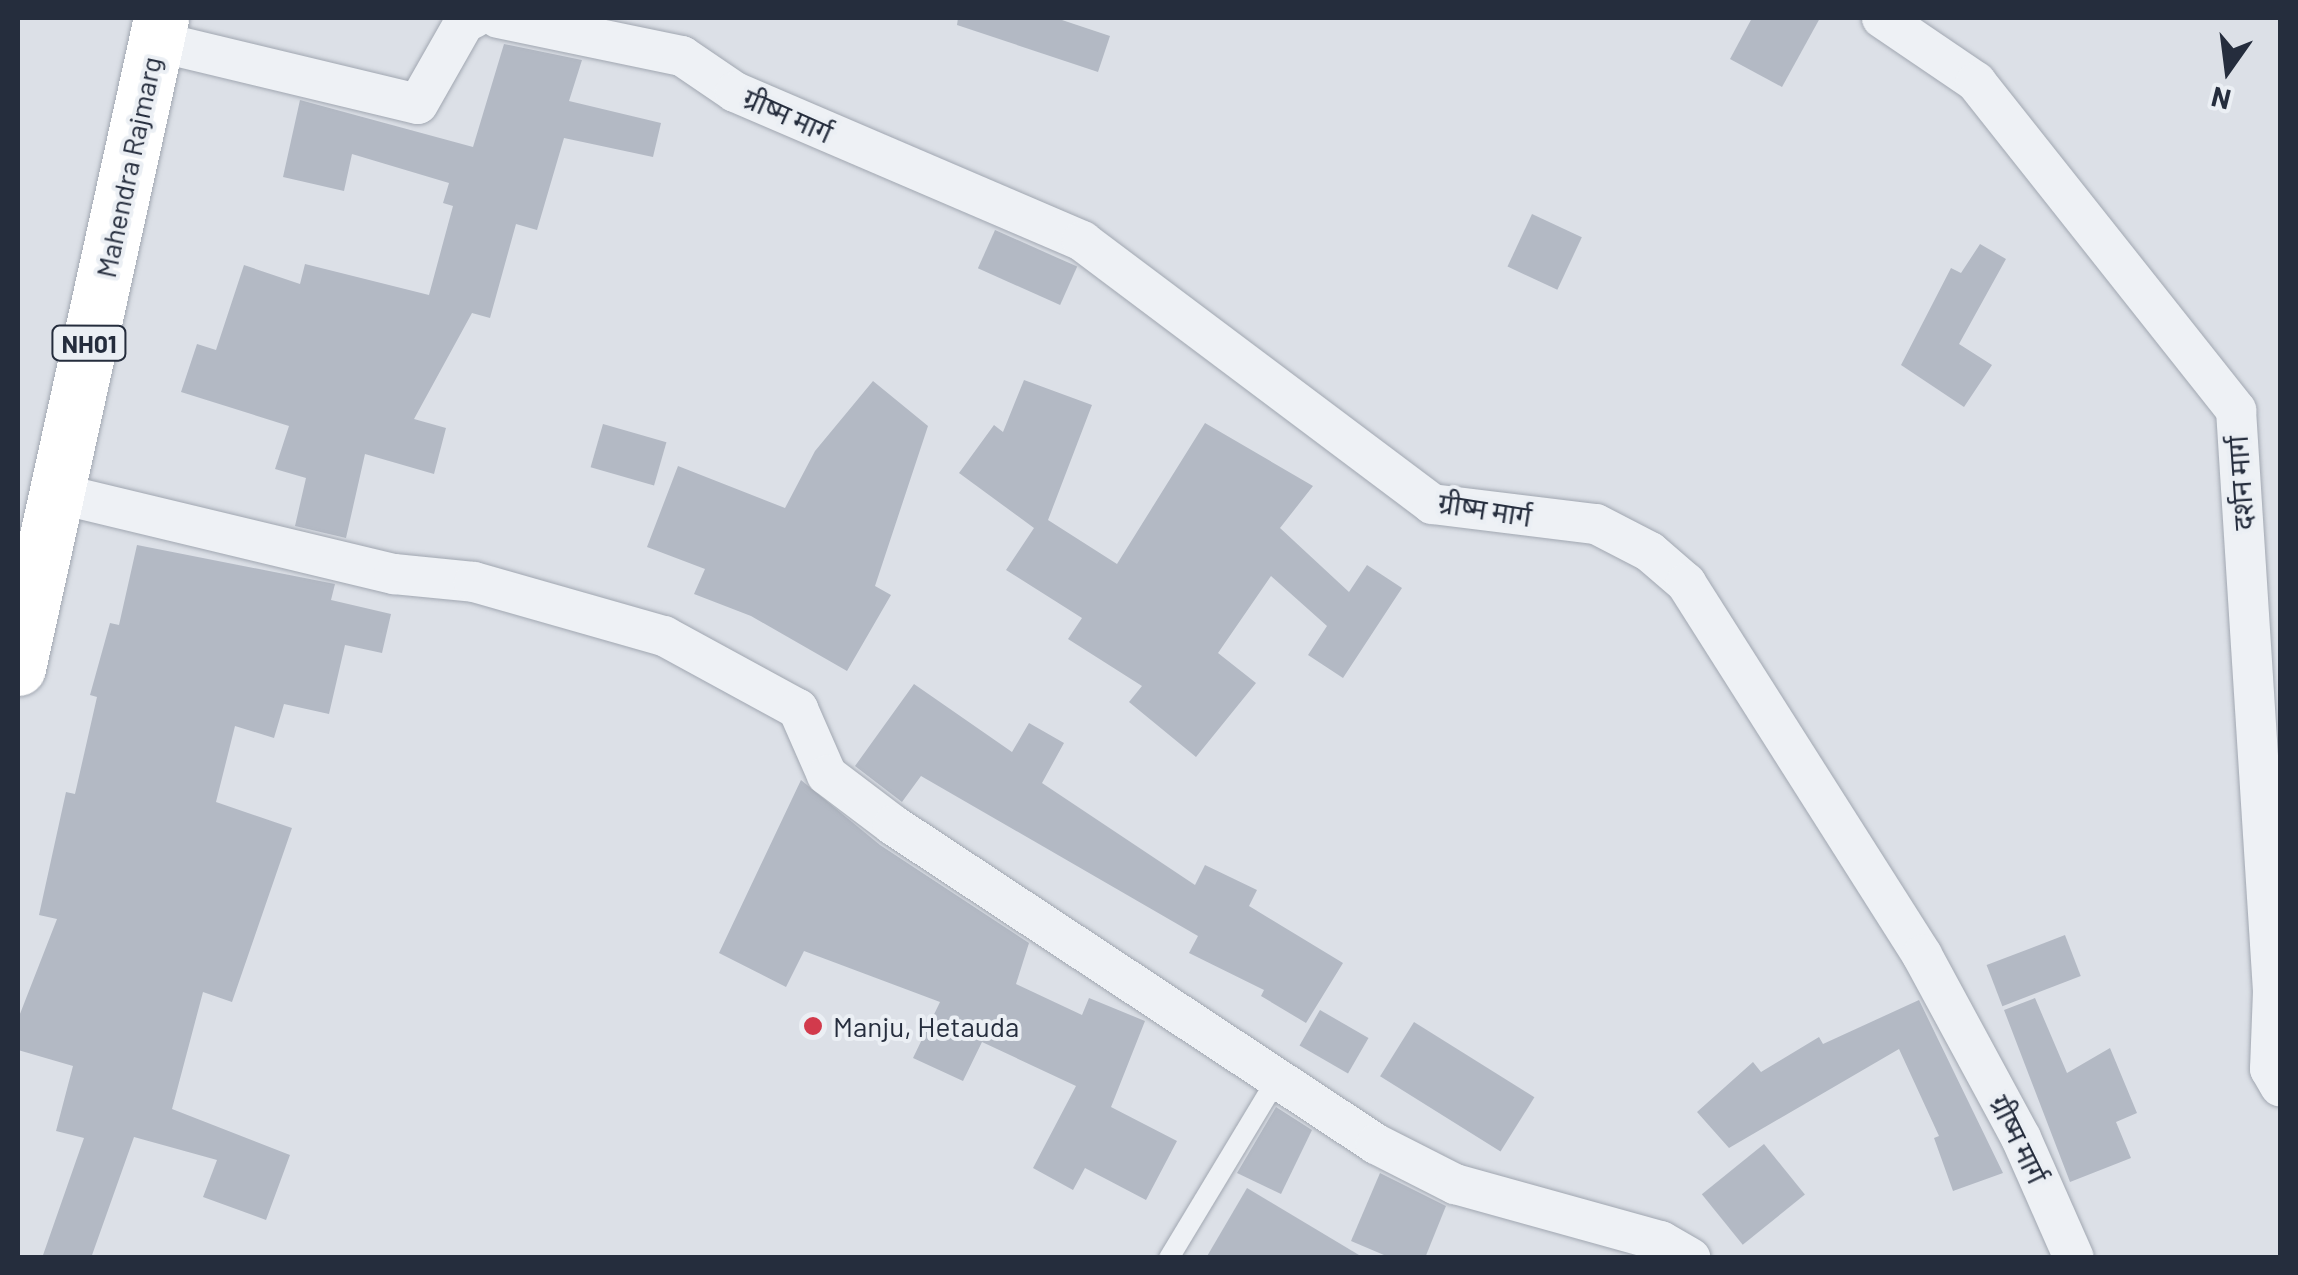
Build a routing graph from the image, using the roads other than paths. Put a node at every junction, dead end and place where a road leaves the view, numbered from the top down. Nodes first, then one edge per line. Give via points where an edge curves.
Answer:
1 (474, 18) edge
2 (498, 18) edge
3 (1882, 18) edge
4 (158, 29) edge
5 (56, 492) junction
6 (18, 668) edge
7 (1277, 1079) junction
8 (2280, 1086) edge
9 (1169, 1258) edge
10 (1692, 1258) edge
11 (2074, 1258) edge

1 - 4 street via 464,23 418,104
2 - 11 street, ग्रीष्म मार्ग via 682,56 736,92 1082,241 1432,504 1596,524 1650,552 1686,583 1922,955 2020,1138
3 - 8 street, दर्शन मार्ग via 1976,82 2236,410 2274,991 2270,1069
4 - 5 highway, Mahendra Rajmarg / NH01
5 - 6 highway, Mahendra Rajmarg / NH01
5 - 7 street via 394,574 474,582 664,636 798,708 827,776
7 - 9 lane
7 - 10 street via 1376,1144 1455,1184 1661,1241

